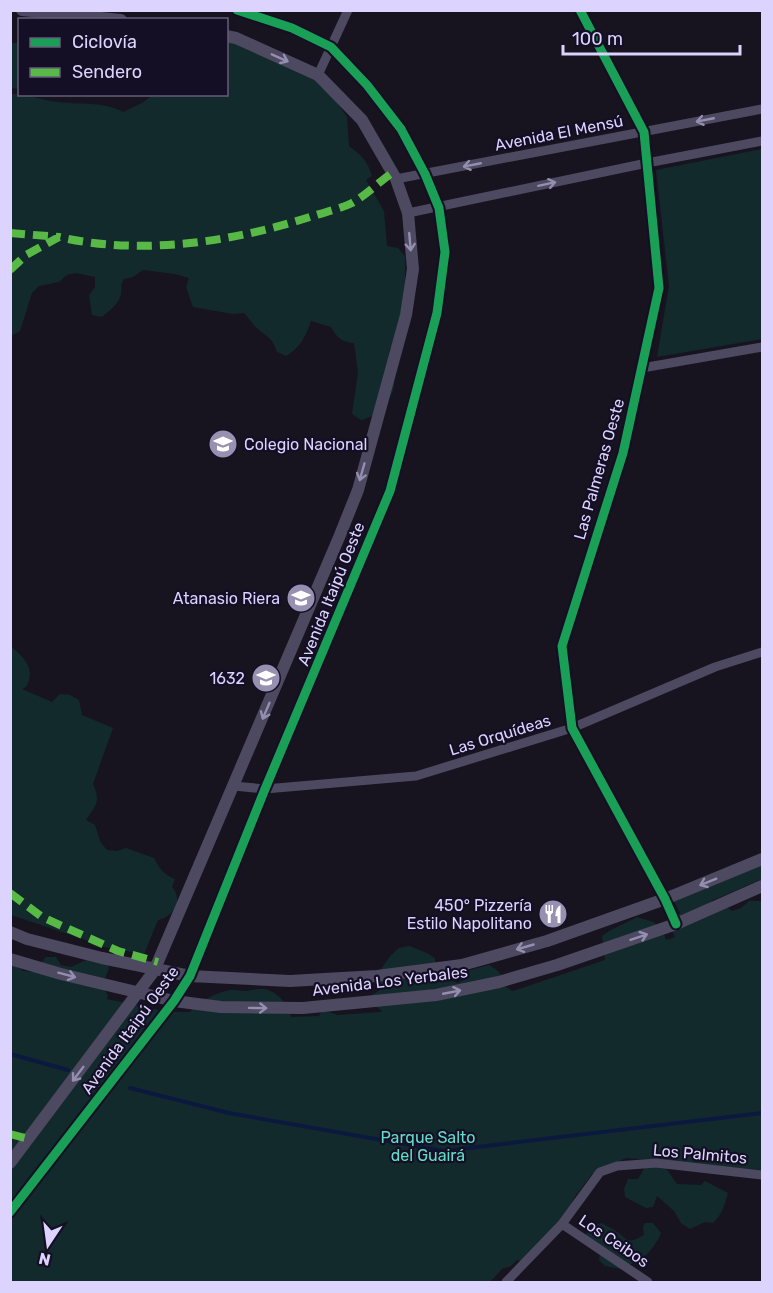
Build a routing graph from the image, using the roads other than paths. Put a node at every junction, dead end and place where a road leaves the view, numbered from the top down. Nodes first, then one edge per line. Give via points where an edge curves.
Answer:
1 (237, 10) edge
2 (348, 10) edge
3 (580, 10) edge
4 (25, 11) edge
5 (52, 11) edge
6 (106, 18) edge
7 (228, 36) edge
8 (331, 47) junction
9 (318, 75) junction
10 (762, 109) edge
11 (644, 132) junction
12 (762, 141) edge
13 (647, 163) junction
14 (425, 174) junction
15 (396, 179) junction
16 (439, 208) junction
17 (408, 213) junction
18 (762, 347) edge
19 (642, 368) junction
20 (762, 652) edge
21 (572, 728) junction
22 (234, 786) junction
23 (265, 789) junction
24 (762, 860) edge
25 (762, 886) edge
26 (665, 899) junction
27 (675, 924) junction
28 (10, 932) edge
29 (10, 959) edge
30 (154, 970) junction
31 (190, 976) junction
32 (138, 993) junction
33 (174, 1001) junction
34 (10, 1163) edge
35 (762, 1175) edge
36 (10, 1212) edge
37 (562, 1224) junction
38 (506, 1282) edge
39 (648, 1282) edge

1 - 8 street, Avenida Itaipú Oeste via 292,28
2 - 8 street
3 - 11 street, Las Palmeras Oeste
4 - 5 street
5 - 6 street
7 -> 9 street, Avenida Itaipú Oeste
8 - 9 street
8 - 14 street, Avenida Itaipú Oeste via 401,129
9 - 15 street, Avenida Itaipú Oeste via 362,120
10 -> 11 street, Avenida El Mensú
11 - 13 street, Las Palmeras Oeste
11 -> 14 street, Avenida El Mensú
12 - 13 street
16 -> 13 street
13 - 19 street, Las Palmeras Oeste via 659,288
14 - 15 street, Avenida El Mensú
14 - 16 street, Avenida Itaipú Oeste
15 - 17 street, Avenida Itaipú Oeste
16 - 17 street
16 - 23 street, Avenida Itaipú Oeste via 445,252 437,313 390,491
17 -> 22 street, Avenida Itaipú Oeste via 413,269 406,315 358,490
18 - 19 street
19 - 21 street, Las Palmeras Oeste via 623,453 562,646
20 - 21 street, Las Orquídeas via 715,667
21 - 23 street, Las Orquídeas via 416,776
21 - 26 street, Las Palmeras Oeste
22 - 23 street, Las Orquídeas
22 - 30 street, Avenida Itaipú Oeste
23 - 31 street, Avenida Itaipú Oeste
24 -> 26 street
25 - 27 street, Avenida Los Yerbales
26 - 27 street, Las Palmeras Oeste
26 -> 31 street via 548,941 462,965 377,976 301,980
33 -> 27 street, Avenida Los Yerbales via 221,1008 303,1008 436,995 557,965
28 - 30 street
29 -> 32 street, Avenida Los Yerbales
30 - 31 street
30 - 32 street, Avenida Itaipú Oeste
31 - 33 street, Avenida Itaipú Oeste
32 - 33 street, Avenida Los Yerbales
32 -> 34 street, Avenida Itaipú Oeste
33 - 36 street, Avenida Itaipú Oeste
35 - 37 street, Los Palmitos via 656,1163 617,1166 600,1172
37 - 38 street
37 - 39 street, Los Ceibos

